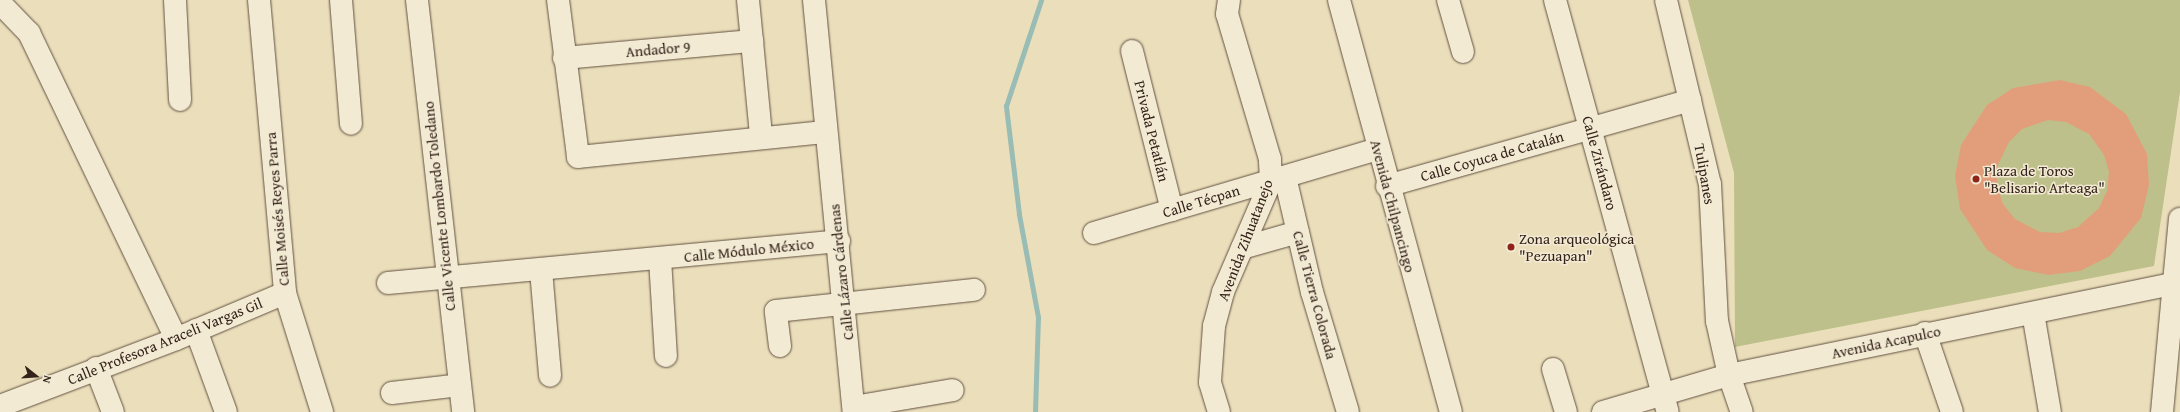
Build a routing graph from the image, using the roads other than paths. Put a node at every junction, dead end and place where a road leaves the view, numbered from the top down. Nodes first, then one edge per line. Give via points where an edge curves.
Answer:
1 (175, 0) edge
2 (259, 0) edge
3 (341, 0) edge
4 (416, 0) edge
5 (558, 0) edge
6 (748, 0) edge
7 (814, 0) edge
8 (1229, 0) edge
9 (1339, 0) edge
10 (1448, 0) edge
11 (1555, 0) edge
12 (1666, 0) edge
13 (0, 3) edge
14 (752, 41) junction
15 (1132, 51) dead end
16 (1463, 52) dead end
17 (564, 58) junction
18 (180, 100) dead end
19 (1690, 100) junction
20 (350, 124) dead end
21 (1591, 128) junction
22 (826, 132) junction
23 (761, 136) junction
24 (1377, 149) junction
25 (1278, 179) junction
26 (1387, 186) junction
27 (1172, 210) junction
28 (2180, 219) edge
29 (1298, 232) junction
30 (1094, 233) dead end
31 (838, 241) junction
32 (1242, 248) junction
33 (660, 259) junction
34 (541, 270) junction
35 (446, 278) junction
36 (388, 283) dead end
37 (2171, 284) junction
38 (974, 290) dead end
39 (284, 293) junction
40 (844, 301) junction
41 (2033, 313) junction
42 (196, 330) junction
43 (2174, 331) edge
44 (1925, 333) junction
45 (176, 339) junction
46 (780, 346) dead end
47 (666, 356) dead end
48 (96, 368) junction
49 (1552, 369) dead end
50 (1728, 375) junction
51 (550, 376) dead end
52 (460, 385) junction
53 (954, 390) dead end
54 (392, 392) dead end
55 (1665, 404) edge
56 (2, 408) edge
57 (854, 409) edge
58 (113, 412) edge
59 (226, 412) edge
60 (322, 412) edge
61 (463, 412) edge
62 (1219, 412) edge
63 (1348, 412) edge
64 (1451, 412) edge
65 (1566, 412) edge
66 (1604, 412) edge
67 (1742, 412) edge
68 (1952, 412) edge
69 (2050, 412) edge
70 (2162, 412) edge

1 - 18 street
2 - 39 street, Calle Moisés Reyes Parra
3 - 20 street
4 - 35 street, Calle Vicente Lombardo Toledano
5 - 17 street
6 - 14 street
7 - 22 street, Calle Lázaro Cárdenas
8 - 25 street, Avenida Zihuatanejo via 1227,14
9 - 24 street, Avenida Chilpancingo
10 - 16 street
11 - 21 street, Calle Zirándaro
12 - 19 street, Tulipanes
13 - 45 street via 29,32
14 - 17 street, Andador 9
14 - 23 street
15 - 27 street, Privada Petatlán
17 - 23 street via 578,157
19 - 21 street, Calle Coyuca de Catalán
19 - 50 street, Tulipanes via 1710,184 1717,321
21 - 26 street, Calle Coyuca de Catalán
21 - 55 street, Calle Zirándaro
22 - 23 street
22 - 31 street, Calle Lázaro Cárdenas
24 - 25 street, Calle Técpan
24 - 26 street, Avenida Chilpancingo
25 - 27 street, Calle Técpan
25 - 29 street, Calle Tierra Colorada
25 - 32 street, Avenida Zihuatanejo
26 - 64 street, Avenida Chilpancingo
27 - 30 street, Calle Técpan
28 - 37 street
29 - 32 street
29 - 63 street, Calle Tierra Colorada
31 - 33 street, Calle Módulo México
31 - 40 street, Calle Lázaro Cárdenas
32 - 62 street, Avenida Zihuatanejo via 1223,292 1214,326 1210,382
33 - 34 street, Calle Módulo México
33 - 47 street
34 - 35 street, Calle Módulo México
34 - 51 street
35 - 36 street, Calle Módulo México
35 - 52 street, Calle Vicente Lombardo Toledano
37 - 41 street, Avenida Acapulco
37 - 43 street
38 - 40 street
39 - 42 street, Calle Profesora Araceli Vargas Gil
39 - 60 street, Calle Moisés Reyes Parra
40 - 46 street via 776,311
40 - 57 street, Calle Lázaro Cárdenas
41 - 44 street, Avenida Acapulco
41 - 69 street
42 - 45 street, Calle Profesora Araceli Vargas Gil
42 - 59 street
43 - 70 street
44 - 50 street, Avenida Acapulco
44 - 68 street
45 - 48 street, Calle Profesora Araceli Vargas Gil
48 - 56 street, Calle Profesora Araceli Vargas Gil
48 - 58 street
49 - 65 street
50 - 55 street, Avenida Acapulco
50 - 67 street, Tulipanes
52 - 54 street
52 - 61 street, Calle Vicente Lombardo Toledano
53 - 57 street
55 - 66 street, Avenida Acapulco

